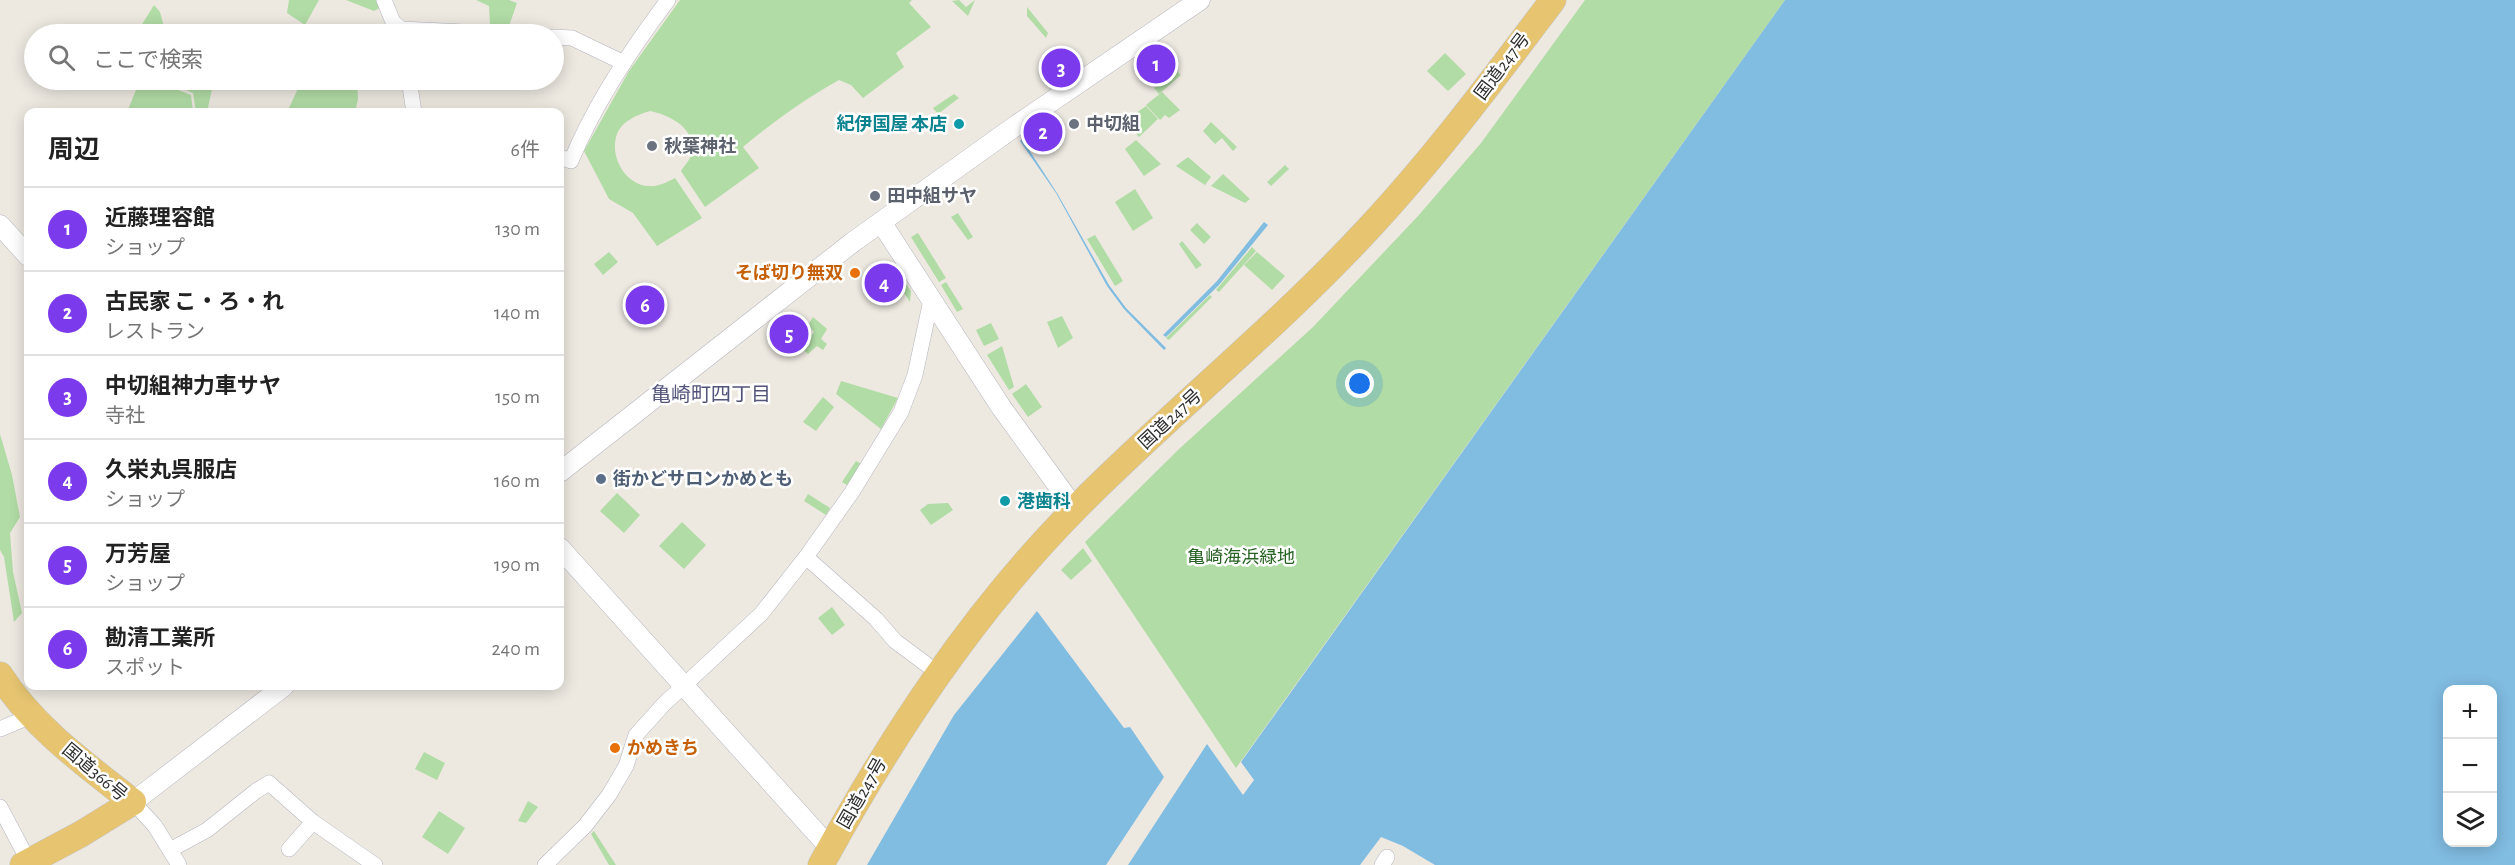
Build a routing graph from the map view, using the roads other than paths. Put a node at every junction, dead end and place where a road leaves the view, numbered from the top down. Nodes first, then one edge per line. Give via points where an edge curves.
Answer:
1 (668, 0) edge
2 (1200, 0) edge
3 (1552, 0) edge
4 (388, 4) edge
5 (395, 24) edge
6 (564, 38) edge
7 (624, 63) junction
8 (411, 90) edge
9 (413, 108) edge
10 (564, 158) edge
11 (881, 222) junction
12 (0, 225) edge
13 (24, 252) edge
14 (931, 300) junction
15 (564, 469) edge
16 (1075, 509) junction
17 (564, 552) edge
18 (806, 557) junction
19 (938, 673) junction
20 (0, 675) edge
21 (684, 686) junction
22 (279, 690) edge
23 (31, 716) junction
24 (0, 729) edge
25 (133, 802) junction
26 (0, 807) edge
27 (313, 822) junction
28 (289, 849) dead end
29 (170, 850) junction
30 (826, 857) edge
31 (26, 863) edge
32 (179, 865) edge
33 (375, 865) edge
34 (546, 865) edge

1 - 7 street
2 - 11 street
3 - 16 highway, 国道247号 via 1441,145 1370,227
4 - 5 street
6 - 7 street
7 - 10 street via 584,128 571,161
8 - 9 street
11 - 14 street
11 - 15 street
12 - 13 street
14 - 16 street via 1001,407
14 - 18 street via 915,375 901,412
16 - 19 highway, 国道247号
17 - 21 street
18 - 19 street via 895,641
18 - 21 street via 761,614
19 - 30 highway, 国道247号 via 882,759
20 - 23 highway, 国道366号
21 - 30 street
21 - 34 street via 636,735 626,766 609,795
22 - 25 street
23 - 24 street
23 - 25 highway, 国道366号
25 - 29 street
25 - 31 highway, 国道366号
26 - 31 street
27 - 28 street
27 - 29 street via 270,783 207,830
27 - 33 street
29 - 32 street

